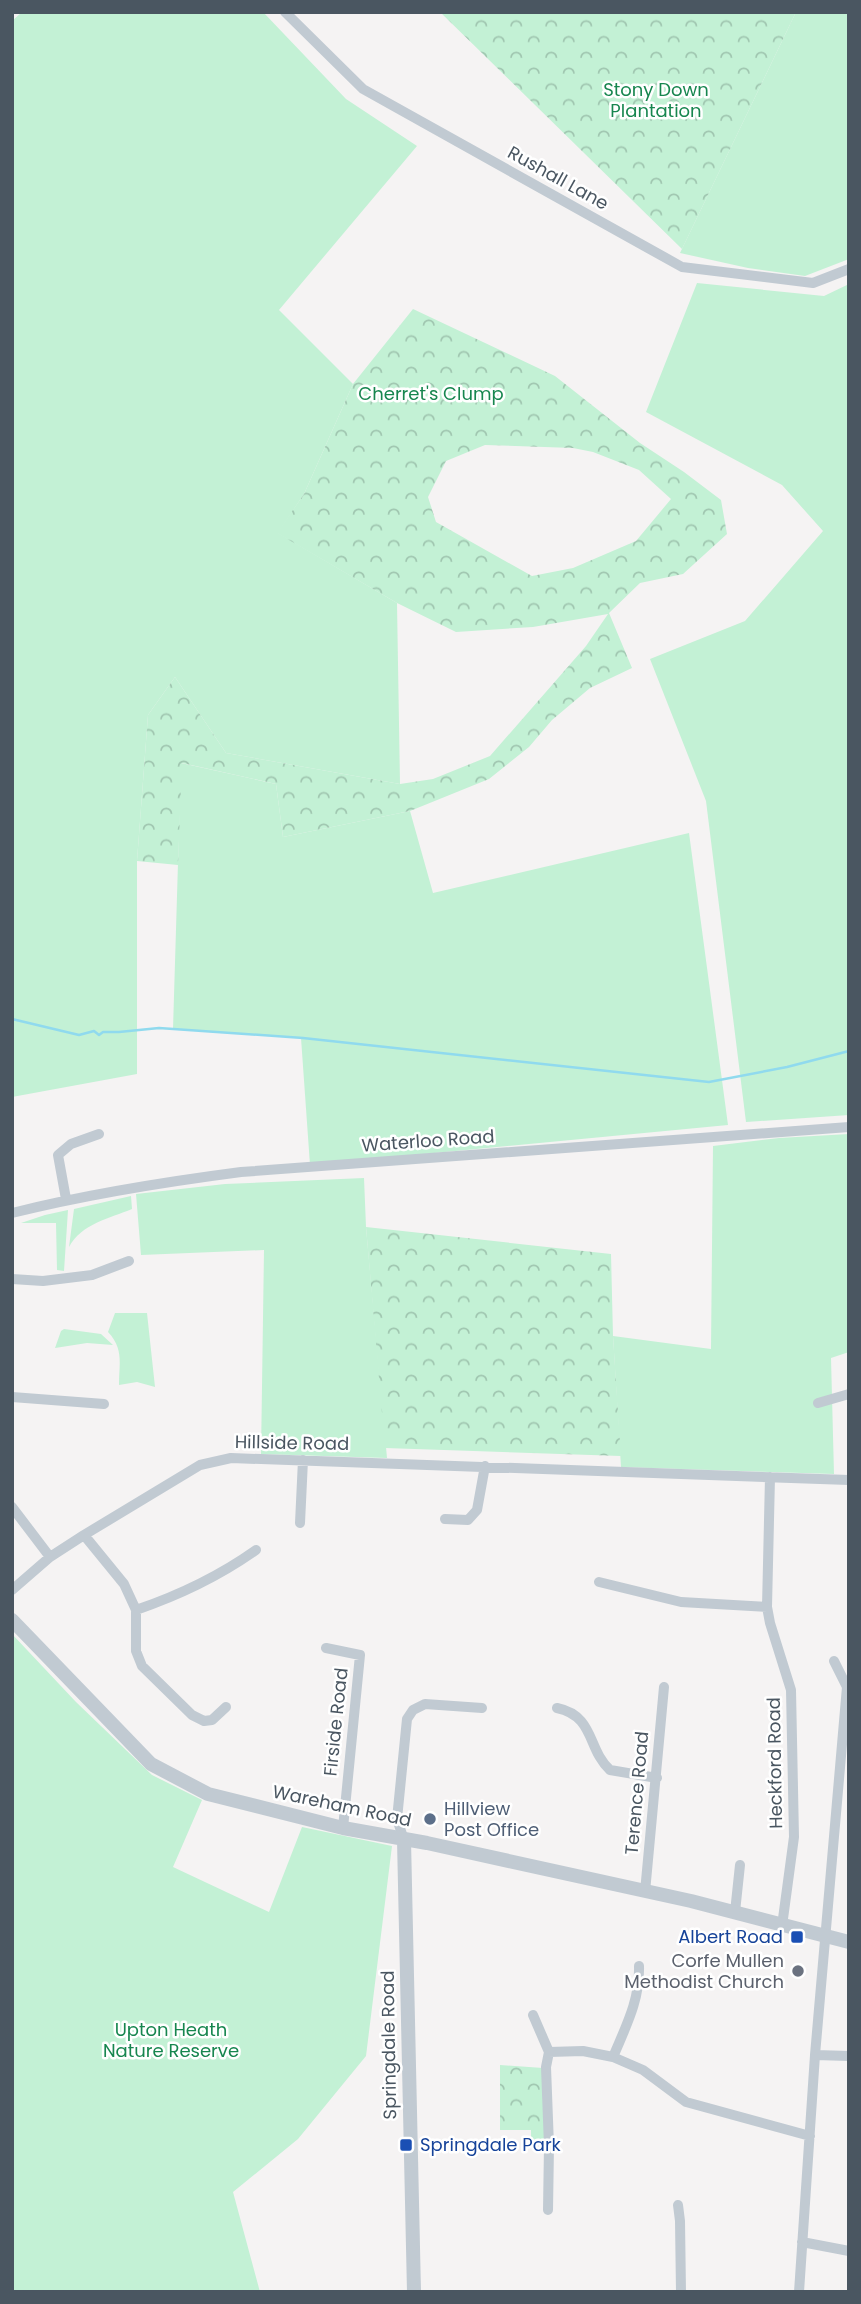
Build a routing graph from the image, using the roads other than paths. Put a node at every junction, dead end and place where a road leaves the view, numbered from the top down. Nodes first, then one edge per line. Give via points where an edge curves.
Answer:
1 (285, 12) edge
2 (849, 269) edge
3 (849, 1127) edge
4 (99, 1135) dead end
5 (66, 1199) junction
6 (12, 1213) edge
7 (129, 1261) dead end
8 (12, 1279) edge
9 (849, 1394) edge
10 (12, 1397) edge
11 (818, 1403) dead end
12 (104, 1404) dead end
13 (303, 1460) junction
14 (485, 1466) junction
15 (771, 1477) junction
16 (849, 1480) edge
17 (12, 1507) edge
18 (445, 1519) dead end
19 (300, 1523) dead end
20 (84, 1535) junction
21 (256, 1550) dead end
22 (50, 1557) junction
23 (599, 1581) dead end
24 (12, 1590) edge
25 (768, 1607) junction
26 (136, 1610) junction
27 (12, 1620) edge
28 (326, 1648) dead end
29 (834, 1661) dead end
30 (667, 1693) dead end
31 (226, 1707) dead end
32 (482, 1708) dead end
33 (558, 1708) dead end
34 (657, 1778) junction
35 (343, 1828) junction
36 (404, 1839) junction
37 (740, 1865) dead end
38 (645, 1892) junction
39 (735, 1912) junction
40 (782, 1926) junction
41 (825, 1937) junction
42 (849, 1942) edge
43 (639, 1966) dead end
44 (533, 2015) dead end
45 (549, 2052) junction
46 (816, 2055) junction
47 (849, 2056) edge
48 (613, 2057) junction
49 (810, 2136) junction
50 (678, 2205) dead end
51 (548, 2210) dead end
52 (802, 2242) junction
53 (849, 2251) edge
54 (414, 2292) edge
55 (681, 2292) edge
56 (799, 2292) edge

1 - 2 street, Rushall Lane via 363,89 682,267 813,283
3 - 5 street, Waterloo Road via 241,1172
4 - 5 street via 71,1144 58,1155
5 - 6 street, Waterloo Road
7 - 8 street via 92,1275 43,1281
9 - 11 street
10 - 12 street
13 - 14 street, Hillside Road
13 - 19 street
13 - 20 street, Hillside Road via 231,1458 200,1465
14 - 15 street, Hillside Road
14 - 18 street via 473,1516
15 - 16 street, Hillside Road
15 - 25 street, Heckford Road
17 - 22 street
20 - 22 street, Hillside Road
20 - 26 street via 124,1584
21 - 26 street via 224,1572
22 - 24 street, Hillside Road
23 - 25 street via 681,1602
25 - 40 street, Heckford Road via 791,1690 794,1837
26 - 31 street via 136,1651 142,1666 204,1721
27 - 35 street, Wareham Road via 152,1765 208,1794
28 - 35 street, Firside Road via 360,1655
29 - 41 street via 847,1687
30 - 34 street, Terence Road
32 - 36 street via 425,1704 407,1719 397,1819
33 - 34 street via 581,1720 610,1770
34 - 38 street, Terence Road
35 - 36 street, Wareham Road
36 - 38 street, Wareham Road
36 - 54 street, Springdale Road
37 - 39 street
38 - 39 street, Wareham Road
39 - 40 street, Wareham Road
40 - 41 street, Wareham Road
41 - 42 street, Wareham Road
41 - 46 street
43 - 48 street via 636,2000
44 - 45 street
45 - 48 street via 583,2051
45 - 51 street
46 - 47 street
46 - 49 street
48 - 49 street via 643,2070 687,2102
49 - 52 street
50 - 55 street
52 - 53 street
52 - 56 street

